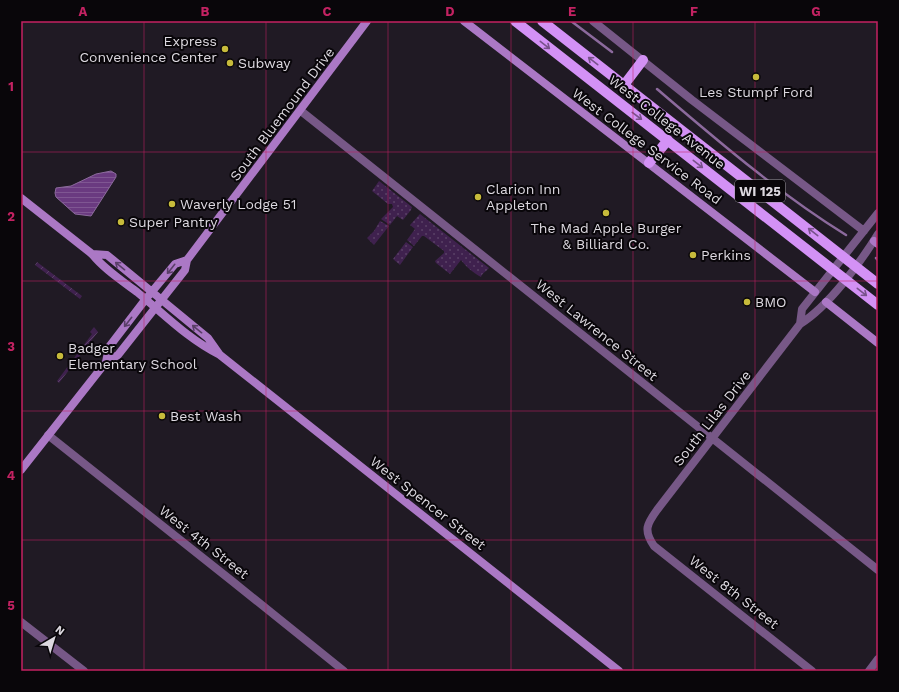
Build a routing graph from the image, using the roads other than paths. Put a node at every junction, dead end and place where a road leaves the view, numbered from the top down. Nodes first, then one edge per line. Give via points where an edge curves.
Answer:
1 (367, 21) edge
2 (464, 21) edge
3 (515, 21) edge
4 (542, 21) edge
5 (594, 21) edge
6 (643, 60) junction
7 (624, 85) junction
8 (300, 111) junction
9 (668, 140) junction
10 (649, 163) junction
11 (21, 198) edge
12 (878, 213) edge
13 (864, 231) junction
14 (877, 240) edge
15 (92, 254) junction
16 (843, 256) junction
17 (186, 260) junction
18 (856, 266) junction
19 (833, 269) junction
20 (845, 280) junction
21 (878, 284) edge
22 (152, 292) junction
23 (815, 292) junction
24 (162, 299) junction
25 (145, 300) junction
26 (826, 302) junction
27 (878, 305) edge
28 (155, 308) junction
29 (800, 324) junction
30 (878, 343) edge
31 (220, 355) junction
32 (106, 362) junction
33 (48, 435) junction
34 (712, 438) junction
35 (21, 470) edge
36 (647, 529) joint
37 (878, 570) edge
38 (21, 622) edge
39 (878, 660) edge
40 (84, 671) edge
41 (344, 671) edge
42 (619, 671) edge
43 (812, 671) edge
44 (869, 671) edge

1 - 8 street, South Bluemound Drive
2 - 10 street, West College Service Road
3 -> 9 main road, West College Avenue / WI 125
7 -> 4 main road, West College Avenue / WI 125
5 - 6 street
6 - 7 main road
6 - 13 street
16 -> 7 main road, West College Avenue / WI 125
8 - 17 street, South Bluemound Drive
8 - 34 street, West Lawrence Street
9 - 10 main road
9 -> 19 main road, West College Avenue / WI 125
10 - 23 street, West College Service Road
11 - 15 street, West Spencer Street
12 - 13 street, South Lilas Drive
13 - 16 street, South Lilas Drive
14 - 18 street, South Lilas Drive
22 -> 15 street, West Spencer Street via 107,255
15 - 25 street, West Spencer Street via 100,264
16 - 18 main road, West College Avenue / WI 125
16 - 19 street, South Lilas Drive
17 -> 22 street, South Bluemound Drive via 175,264
17 - 24 street, South Bluemound Drive via 184,270
18 - 20 street, South Lilas Drive
18 - 21 main road, West College Avenue / WI 125
19 - 20 main road, West College Avenue / WI 125
19 - 23 street, South Lilas Drive
20 - 26 street, South Lilas Drive
20 -> 27 main road, West College Avenue / WI 125
22 - 24 street, West Spencer Street
22 - 25 street, South Bluemound Drive
23 - 29 street, South Lilas Drive via 802,309
24 - 28 street, South Bluemound Drive
31 -> 24 street, West Spencer Street via 208,338
25 - 28 street, West Spencer Street
25 -> 32 street, South Bluemound Drive via 109,347
26 - 29 street, South Lilas Drive via 813,316
26 - 30 street
28 - 31 street, West Spencer Street via 202,346
28 - 32 street, South Bluemound Drive via 118,355
29 - 34 street, South Lilas Drive
31 - 42 street, West Spencer Street
32 - 33 street, South Bluemound Drive
33 - 35 street, South Bluemound Drive
33 - 41 street, West 4th Street
34 - 36 street, South Lilas Drive via 650,520
34 - 37 street, West Lawrence Street
36 - 43 street, West 8th Street via 654,546
38 - 40 street
39 - 44 street

